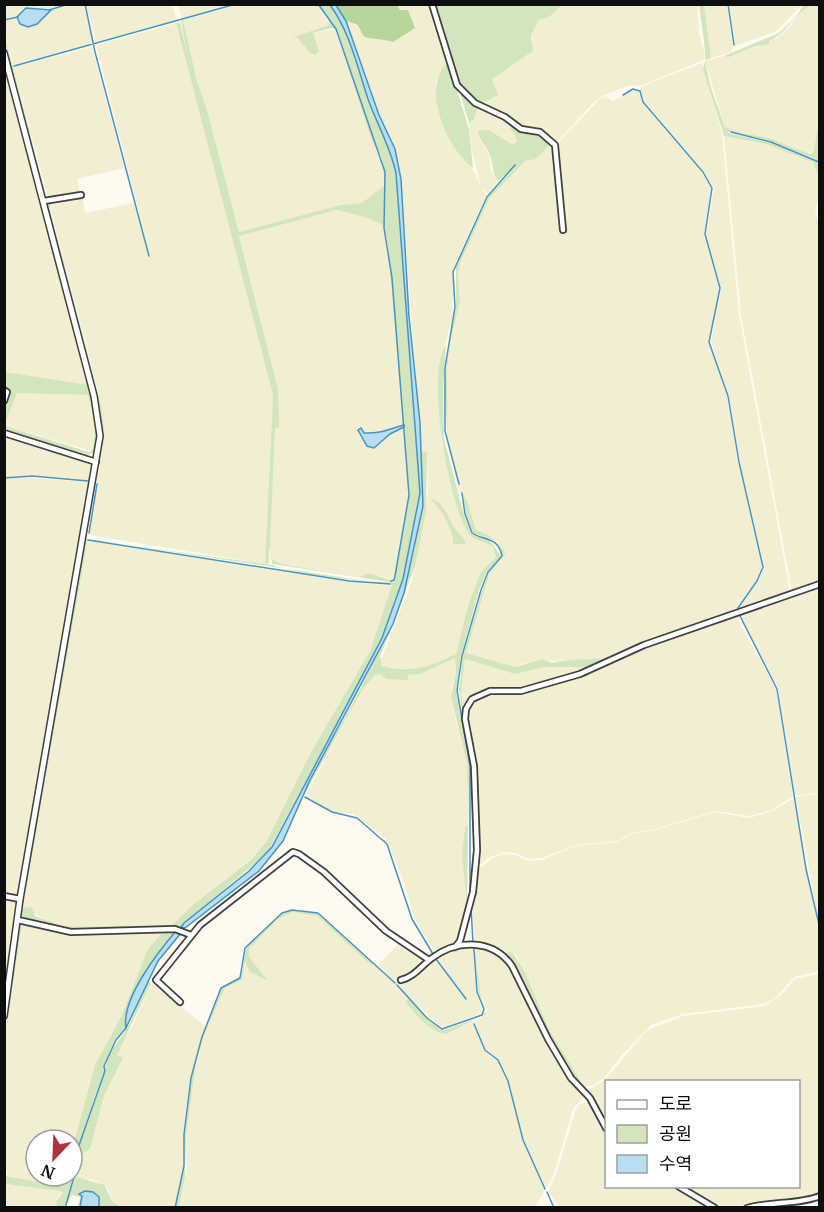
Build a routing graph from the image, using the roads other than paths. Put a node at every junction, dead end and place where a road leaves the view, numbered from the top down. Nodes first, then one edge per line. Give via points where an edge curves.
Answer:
1 (432, 4) edge
2 (4, 53) edge
3 (81, 195) dead end
4 (44, 201) junction
5 (563, 230) dead end
6 (4, 390) edge
7 (4, 401) edge
8 (4, 433) edge
9 (96, 462) junction
10 (819, 584) edge
11 (4, 896) edge
12 (20, 899) junction
13 (18, 920) junction
14 (191, 935) junction
15 (455, 947) junction
16 (429, 960) junction
17 (401, 980) dead end
18 (180, 1002) dead end
19 (4, 1016) edge
20 (605, 1126) edge
21 (681, 1188) edge
22 (819, 1196) edge
23 (715, 1208) edge
24 (747, 1208) edge

1 - 5 street via 457,85 475,103 521,129 540,132 555,145
2 - 4 street
3 - 4 street
4 - 9 street via 99,416
6 - 7 street
8 - 9 street
9 - 12 street
10 - 15 street via 644,645 580,674 521,691 490,691 472,699 465,719 474,766 476,869 460,941
11 - 12 street
12 - 13 street
13 - 14 street via 63,931 175,929
13 - 19 street
14 - 16 street via 296,852 324,872 386,931
14 - 18 street via 156,980
15 - 16 street
15 - 20 street via 486,945 506,958 548,1039
16 - 17 street via 409,978
21 - 23 street
22 - 24 street

